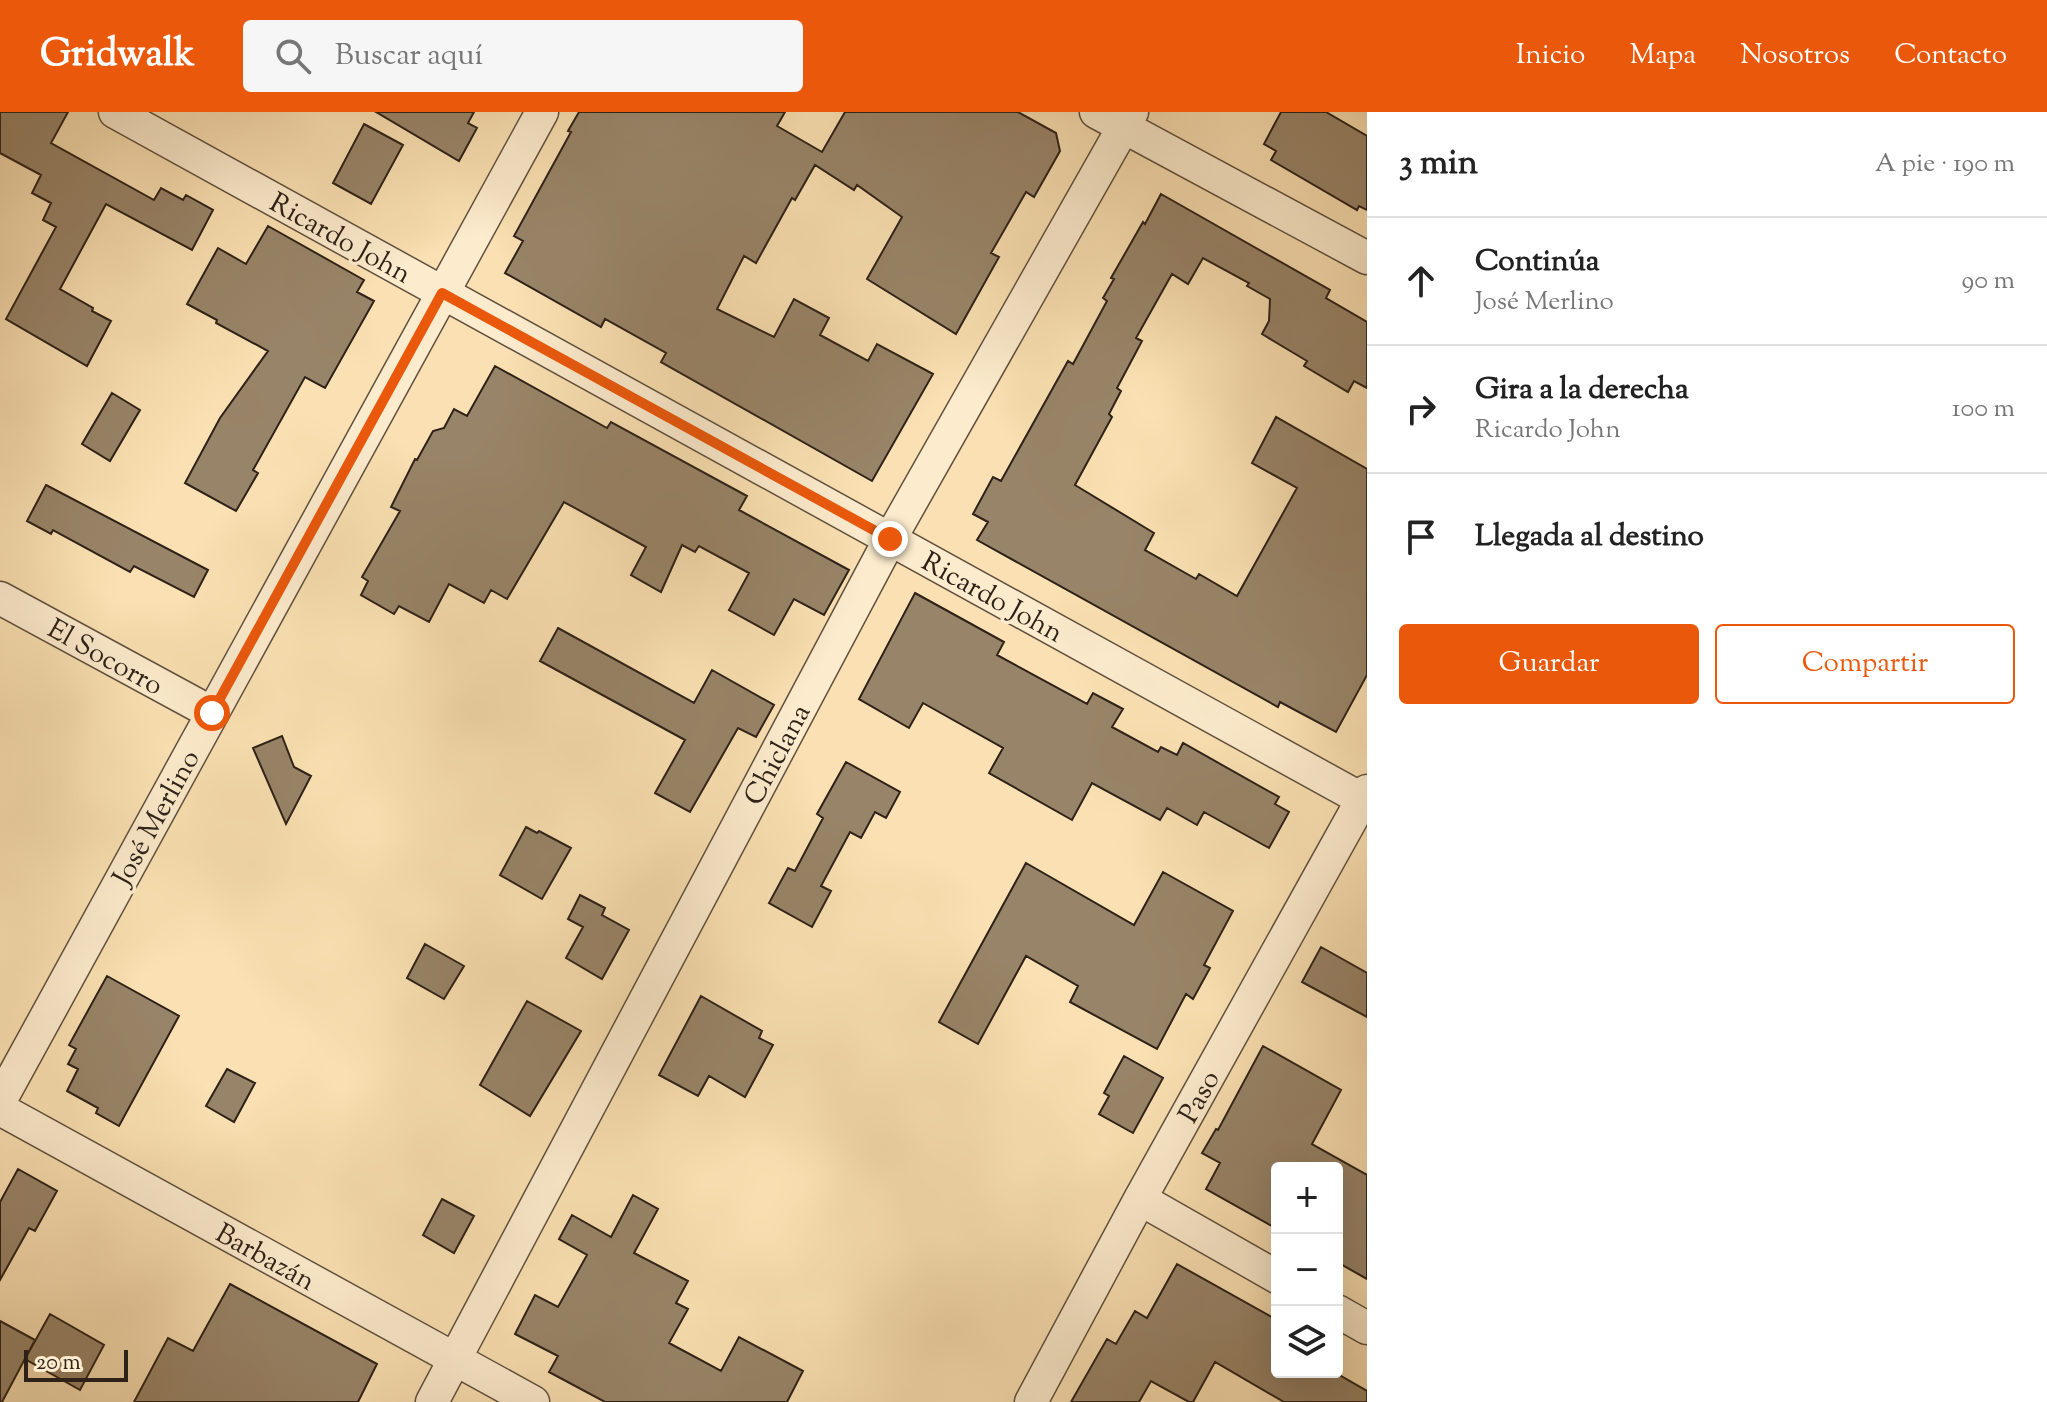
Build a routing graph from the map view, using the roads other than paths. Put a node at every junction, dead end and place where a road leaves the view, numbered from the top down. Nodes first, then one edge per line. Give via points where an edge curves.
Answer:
1 (115, 112) edge
2 (542, 112) edge
3 (1117, 117) edge
4 (1367, 258) edge
5 (442, 293) junction
6 (890, 539) junction
7 (0, 598) edge
8 (212, 713) junction
9 (1365, 797) edge
10 (0, 1101) edge
11 (0, 1109) edge
12 (1140, 1199) junction
13 (1271, 1274) edge
14 (1343, 1314) edge
15 (1367, 1328) edge
16 (454, 1359) junction
17 (432, 1402) edge
18 (533, 1402) edge
19 (1031, 1402) edge

1 - 5 street, Ricardo John
2 - 5 street, José Merlino
3 - 4 street
3 - 6 street, Chiclana
5 - 6 street, Ricardo John
5 - 8 street, José Merlino
6 - 9 street, Ricardo John
6 - 16 street, Chiclana
7 - 8 street, El Socorro
8 - 10 street, José Merlino
9 - 12 street, Paso
11 - 16 street, Barbazán
12 - 13 street
12 - 19 street, Paso
14 - 15 street
16 - 17 street, Chiclana
16 - 18 street, Barbazán

